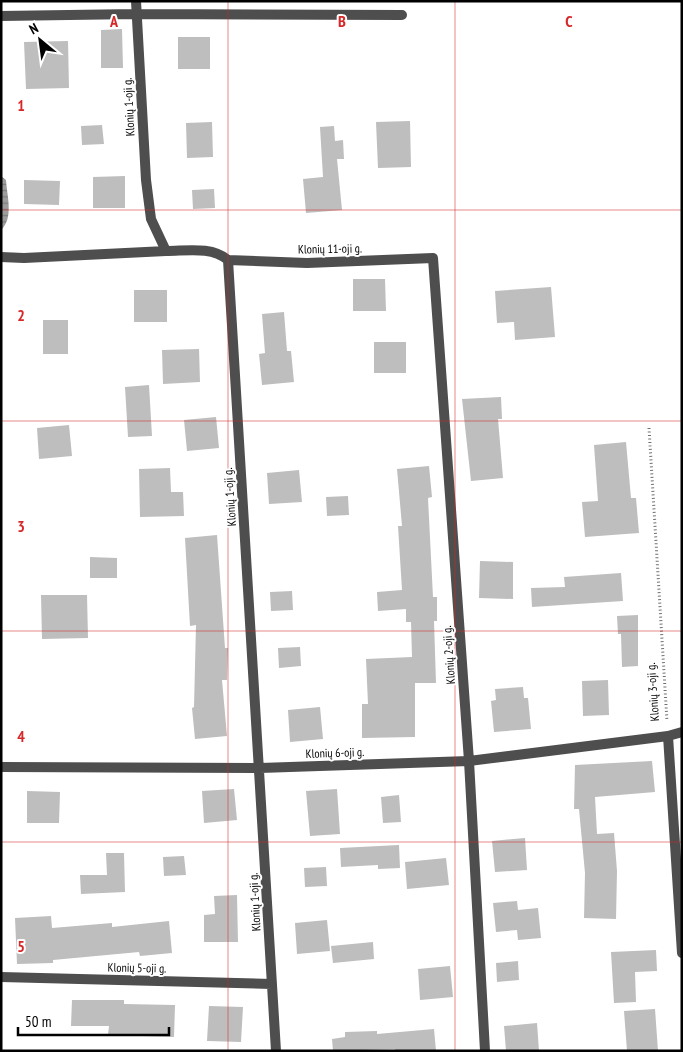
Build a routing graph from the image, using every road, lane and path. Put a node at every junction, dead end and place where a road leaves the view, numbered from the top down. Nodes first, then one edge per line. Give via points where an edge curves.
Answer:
1 (136, 1) edge
2 (136, 14) junction
3 (402, 15) dead end
4 (1, 16) edge
5 (166, 251) junction
6 (1, 257) edge
7 (433, 258) joint
8 (228, 260) junction
9 (649, 428) dead end
10 (682, 732) edge
11 (668, 736) junction
12 (469, 761) junction
13 (1, 767) edge
14 (260, 768) junction
15 (682, 953) edge
16 (1, 977) edge
17 (272, 984) junction
18 (276, 1051) edge
19 (485, 1051) edge

1 - 2 street, Klonių 1-oji g.
2 - 3 street
2 - 4 street
2 - 5 street, Klonių 1-oji g. via 146,180 151,219
5 - 6 street
5 - 8 street via 207,251 221,254
7 - 8 street, Klonių 11-oji g. via 307,263
7 - 12 street, Klonių 2-oji g.
8 - 14 street, Klonių 1-oji g.
9 - 11 path, Klonių 3-oji g.
10 - 11 street, Klonių 6-oji g.
11 - 12 street, Klonių 6-oji g.
11 - 15 street, Klonių 3-oji g.
12 - 14 street, Klonių 6-oji g.
12 - 19 street, Klonių 2-oji g.
13 - 14 street, Klonių 6-oji g.
14 - 17 street, Klonių 1-oji g.
16 - 17 street, Klonių 5-oji g.
17 - 18 street, Klonių 1-oji g.

